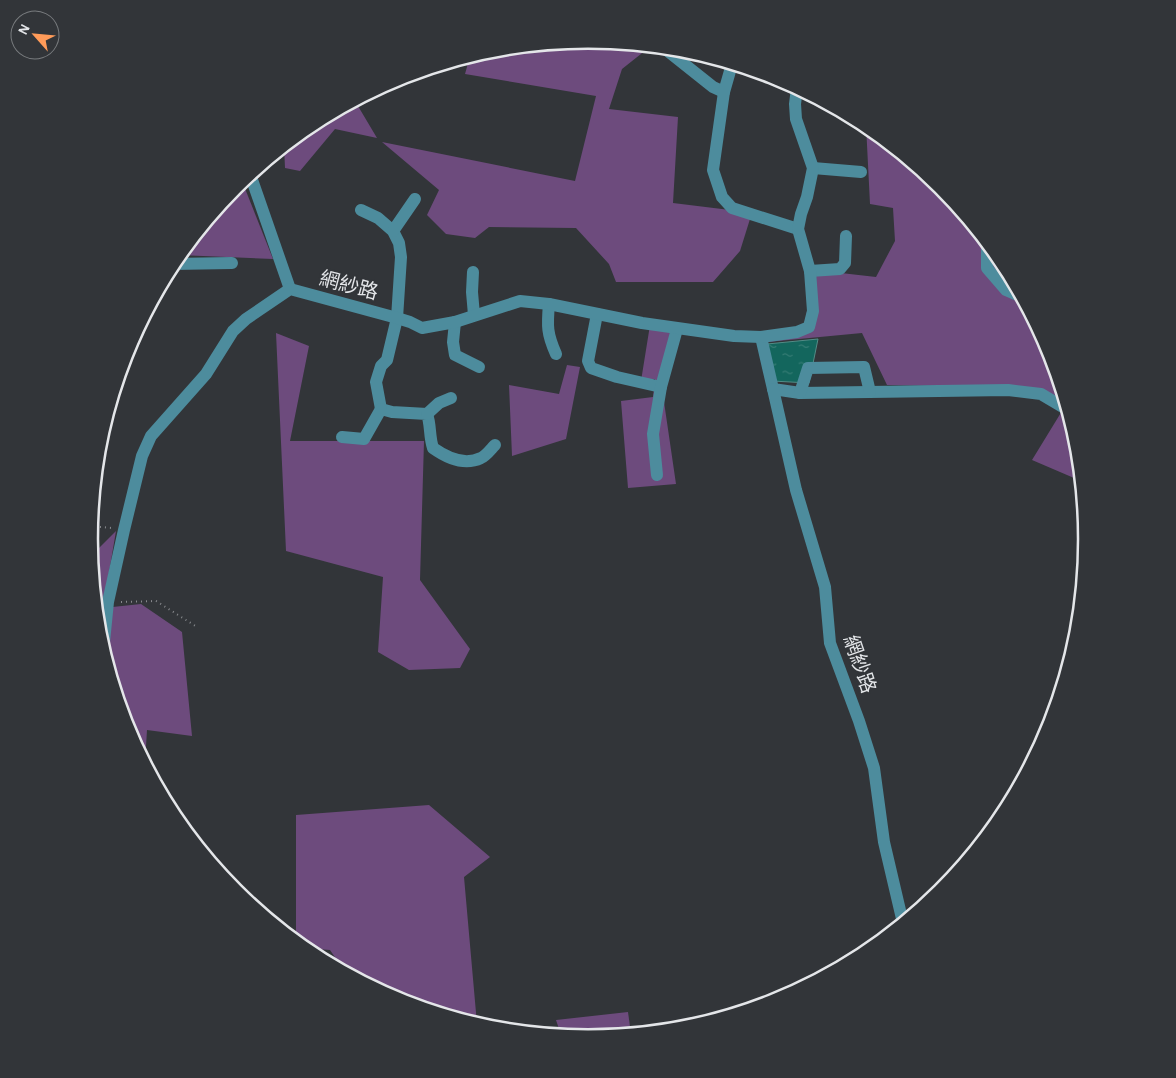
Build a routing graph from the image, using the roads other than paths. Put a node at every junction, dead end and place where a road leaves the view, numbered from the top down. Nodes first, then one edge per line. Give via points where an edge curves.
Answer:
1 (675, 57) edge
2 (730, 70) edge
3 (724, 92) junction
4 (796, 95) edge
5 (813, 168) junction
6 (861, 172) dead end
7 (253, 181) edge
8 (415, 199) dead end
9 (361, 210) dead end
10 (798, 229) junction
11 (392, 231) junction
12 (846, 236) dead end
13 (987, 255) edge
14 (232, 263) dead end
15 (182, 264) edge
16 (810, 271) junction
17 (473, 272) dead end
18 (290, 289) junction
19 (1012, 293) edge
20 (550, 304) junction
21 (597, 314) junction
22 (474, 315) junction
23 (397, 318) junction
24 (455, 322) junction
25 (677, 329) junction
26 (761, 337) junction
27 (556, 354) dead end
28 (478, 367) dead end
29 (661, 387) junction
30 (772, 389) junction
31 (870, 392) junction
32 (800, 393) junction
33 (451, 398) dead end
34 (1060, 405) edge
35 (381, 409) junction
36 (427, 414) junction
37 (342, 437) dead end
38 (495, 444) dead end
39 (657, 475) dead end
40 (106, 626) edge
41 (901, 916) edge

1 - 3 street
2 - 3 street
3 - 10 street via 713,170 722,197 732,208
4 - 5 street via 796,119
5 - 6 street
5 - 10 street
7 - 18 street
8 - 11 street
9 - 11 street via 378,218
10 - 16 street
11 - 23 street via 399,243 401,257
12 - 16 street via 846,263 840,269
13 - 19 street via 987,268
14 - 15 street
16 - 26 street via 813,311 809,327
17 - 22 street
18 - 23 street, 網紗路
18 - 40 street, 網紗路 via 233,331 206,374 151,436 142,456 124,530
20 - 21 street, 網紗路
20 - 22 street, 網紗路 via 520,301
20 - 27 street via 549,338
21 - 25 street, 網紗路
21 - 29 street via 588,361 591,368
22 - 24 street, 網紗路
23 - 24 street, 網紗路 via 422,328
23 - 35 street via 387,360 381,366 376,382
24 - 28 street via 455,355
25 - 26 street, 網紗路
25 - 29 street
26 - 30 street, 網紗路
29 - 39 street via 653,434
30 - 32 street
30 - 41 street, 網紗路 via 796,490 825,587 830,643 874,768 884,842
31 - 32 street
31 - 32 street via 864,366 808,368
31 - 34 street via 1008,390 1041,394
33 - 36 street
35 - 36 street
35 - 37 street via 364,439
36 - 38 street via 433,448 446,457 462,462 482,458

